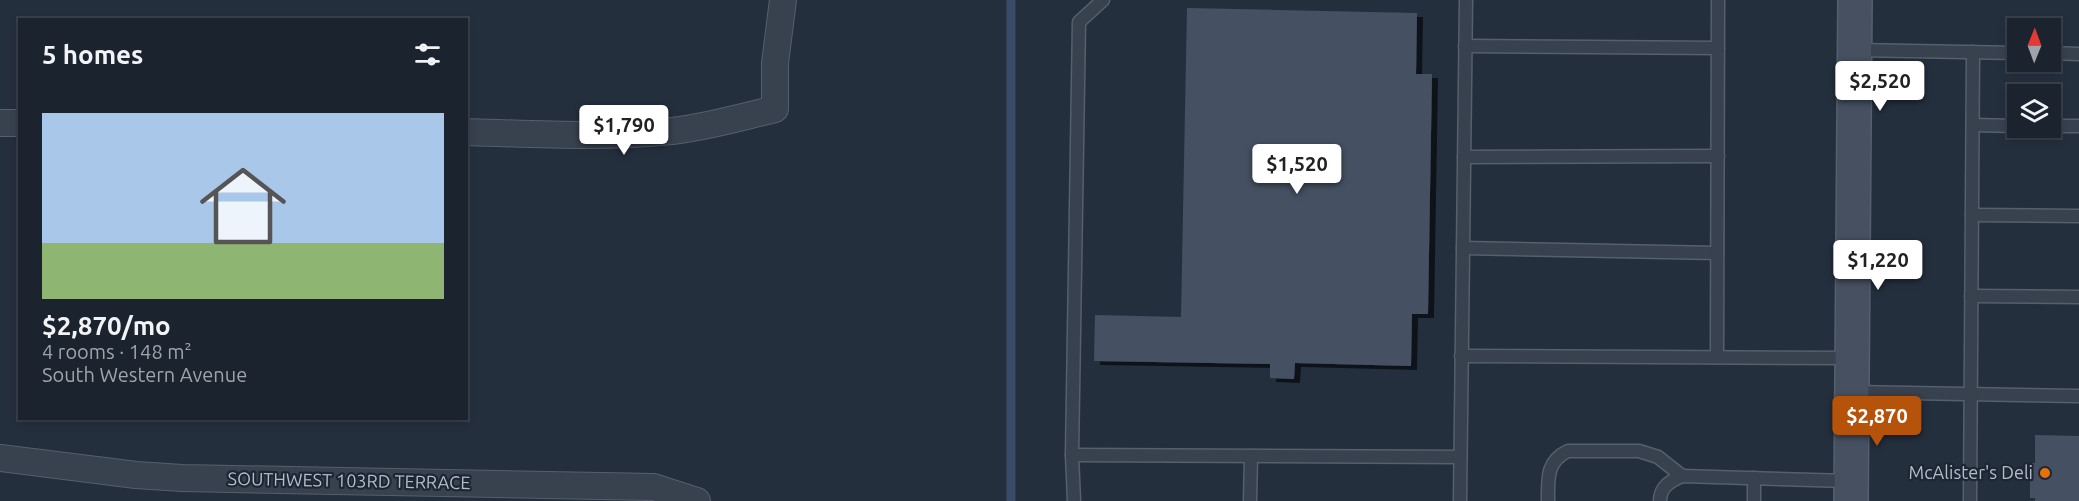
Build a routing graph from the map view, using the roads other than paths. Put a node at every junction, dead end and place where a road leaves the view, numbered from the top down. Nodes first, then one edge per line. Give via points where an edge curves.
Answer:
1 (783, 0) edge
2 (1103, 0) edge
3 (1466, 0) edge
4 (1718, 0) edge
5 (1855, 0) edge
6 (1465, 46) junction
7 (1718, 48) junction
8 (1855, 50) junction
9 (1973, 52) junction
10 (2007, 53) edge
11 (2061, 53) edge
12 (2079, 54) edge
13 (0, 123) edge
14 (18, 123) edge
15 (1973, 125) junction
16 (2007, 126) edge
17 (2061, 126) edge
18 (2079, 126) edge
19 (468, 132) edge
20 (1718, 156) junction
21 (1464, 157) junction
22 (1972, 215) junction
23 (2079, 216) edge
24 (1463, 248) junction
25 (1718, 253) junction
26 (1971, 296) junction
27 (2079, 297) edge
28 (1461, 356) junction
29 (1717, 357) junction
30 (1852, 358) junction
31 (1851, 392) junction
32 (1971, 395) junction
33 (2079, 396) edge
34 (1072, 455) junction
35 (1251, 456) junction
36 (1461, 457) junction
37 (0, 458) edge
38 (1682, 476) junction
39 (1754, 478) junction
40 (1851, 491) edge
41 (697, 501) edge
42 (1074, 501) edge
43 (1250, 501) edge
44 (1460, 501) edge
45 (1548, 501) edge
46 (1660, 501) edge
47 (1754, 501) edge
48 (1970, 501) edge

1 - 19 street via 775,63 776,109 705,125 643,133
2 - 34 lane via 1079,22
3 - 6 lane
4 - 7 lane
5 - 8 main road
6 - 7 lane
6 - 21 lane
7 - 20 lane
8 - 9 lane
8 - 30 main road
9 - 10 lane
9 - 15 lane
11 - 12 lane
13 - 14 street
15 - 16 lane
15 - 22 lane
17 - 18 lane
20 - 21 lane
20 - 25 lane
21 - 24 lane
22 - 23 lane
22 - 26 lane
24 - 25 lane
24 - 28 lane
25 - 29 lane
26 - 27 lane
26 - 32 lane
28 - 29 lane
28 - 36 lane
29 - 30 lane
30 - 31 main road
31 - 32 lane
31 - 40 main road
32 - 33 lane
32 - 48 lane
34 - 35 lane
34 - 42 lane
35 - 36 lane
35 - 43 lane
36 - 44 lane
37 - 41 street, SOUTHWEST 103RD TERRACE via 182,478 654,487
38 - 39 lane
38 - 45 lane via 1658,457 1639,451 1568,451 1552,464
38 - 46 lane via 1668,482
39 - 40 lane
39 - 47 lane

